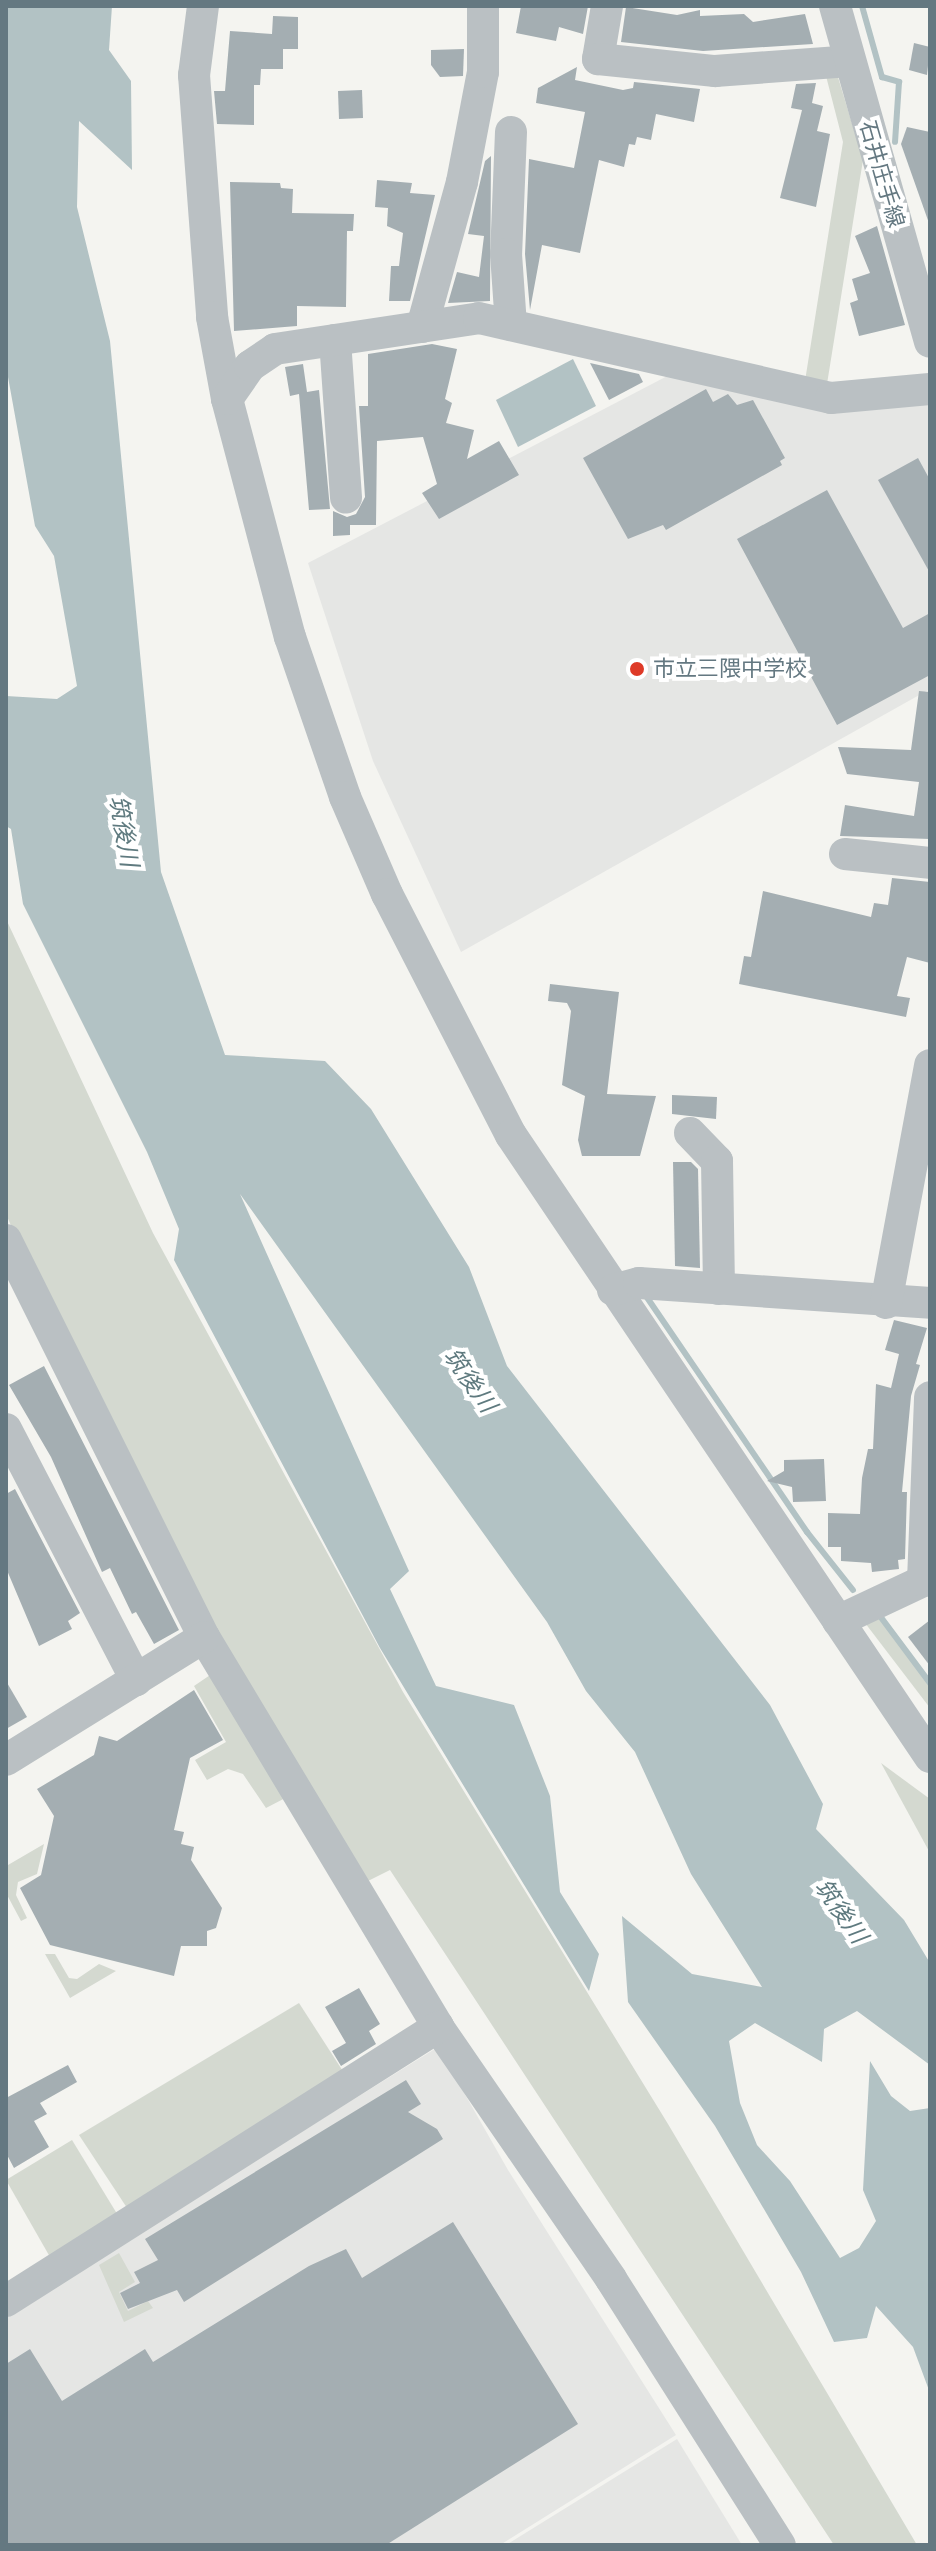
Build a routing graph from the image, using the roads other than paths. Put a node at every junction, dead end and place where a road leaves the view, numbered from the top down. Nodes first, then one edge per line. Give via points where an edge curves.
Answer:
1 (203, 6) edge
2 (483, 6) edge
3 (607, 6) edge
4 (835, 6) edge
5 (850, 61) junction
6 (511, 132) dead end
7 (511, 325) junction
8 (422, 327) junction
9 (335, 340) junction
10 (930, 342) edge
11 (930, 389) edge
12 (227, 399) junction
13 (346, 498) dead end
14 (845, 854) dead end
15 (930, 863) edge
16 (930, 1065) edge
17 (690, 1133) dead end
18 (6, 1240) edge
19 (719, 1289) junction
20 (613, 1290) junction
21 (886, 1303) junction
22 (930, 1303) edge
23 (930, 1397) edge
24 (6, 1429) edge
25 (838, 1621) junction
26 (204, 1637) junction
27 (136, 1680) junction
28 (930, 1757) edge
29 (6, 1760) edge
30 (438, 2027) junction
31 (6, 2301) edge
32 (780, 2545) edge

1 - 12 street via 194,75 212,317
2 - 8 street via 483,72 462,182
3 - 5 street via 598,59 715,71
4 - 5 street, 石井庄手線
5 - 10 street, 石井庄手線
6 - 7 street via 506,254
7 - 8 street via 479,318
7 - 11 street via 831,398
8 - 9 street
9 - 12 street via 275,349 250,366
9 - 13 street
12 - 20 street via 290,637 351,811 387,894 511,1135
14 - 15 street
16 - 21 street
17 - 19 street via 717,1161
18 - 26 street
19 - 20 street via 639,1283
19 - 21 street
20 - 25 street
21 - 22 street
23 - 25 street via 923,1581
24 - 27 street
25 - 28 street
26 - 27 street
26 - 30 street
27 - 29 street
30 - 31 street
30 - 32 street via 611,2279

